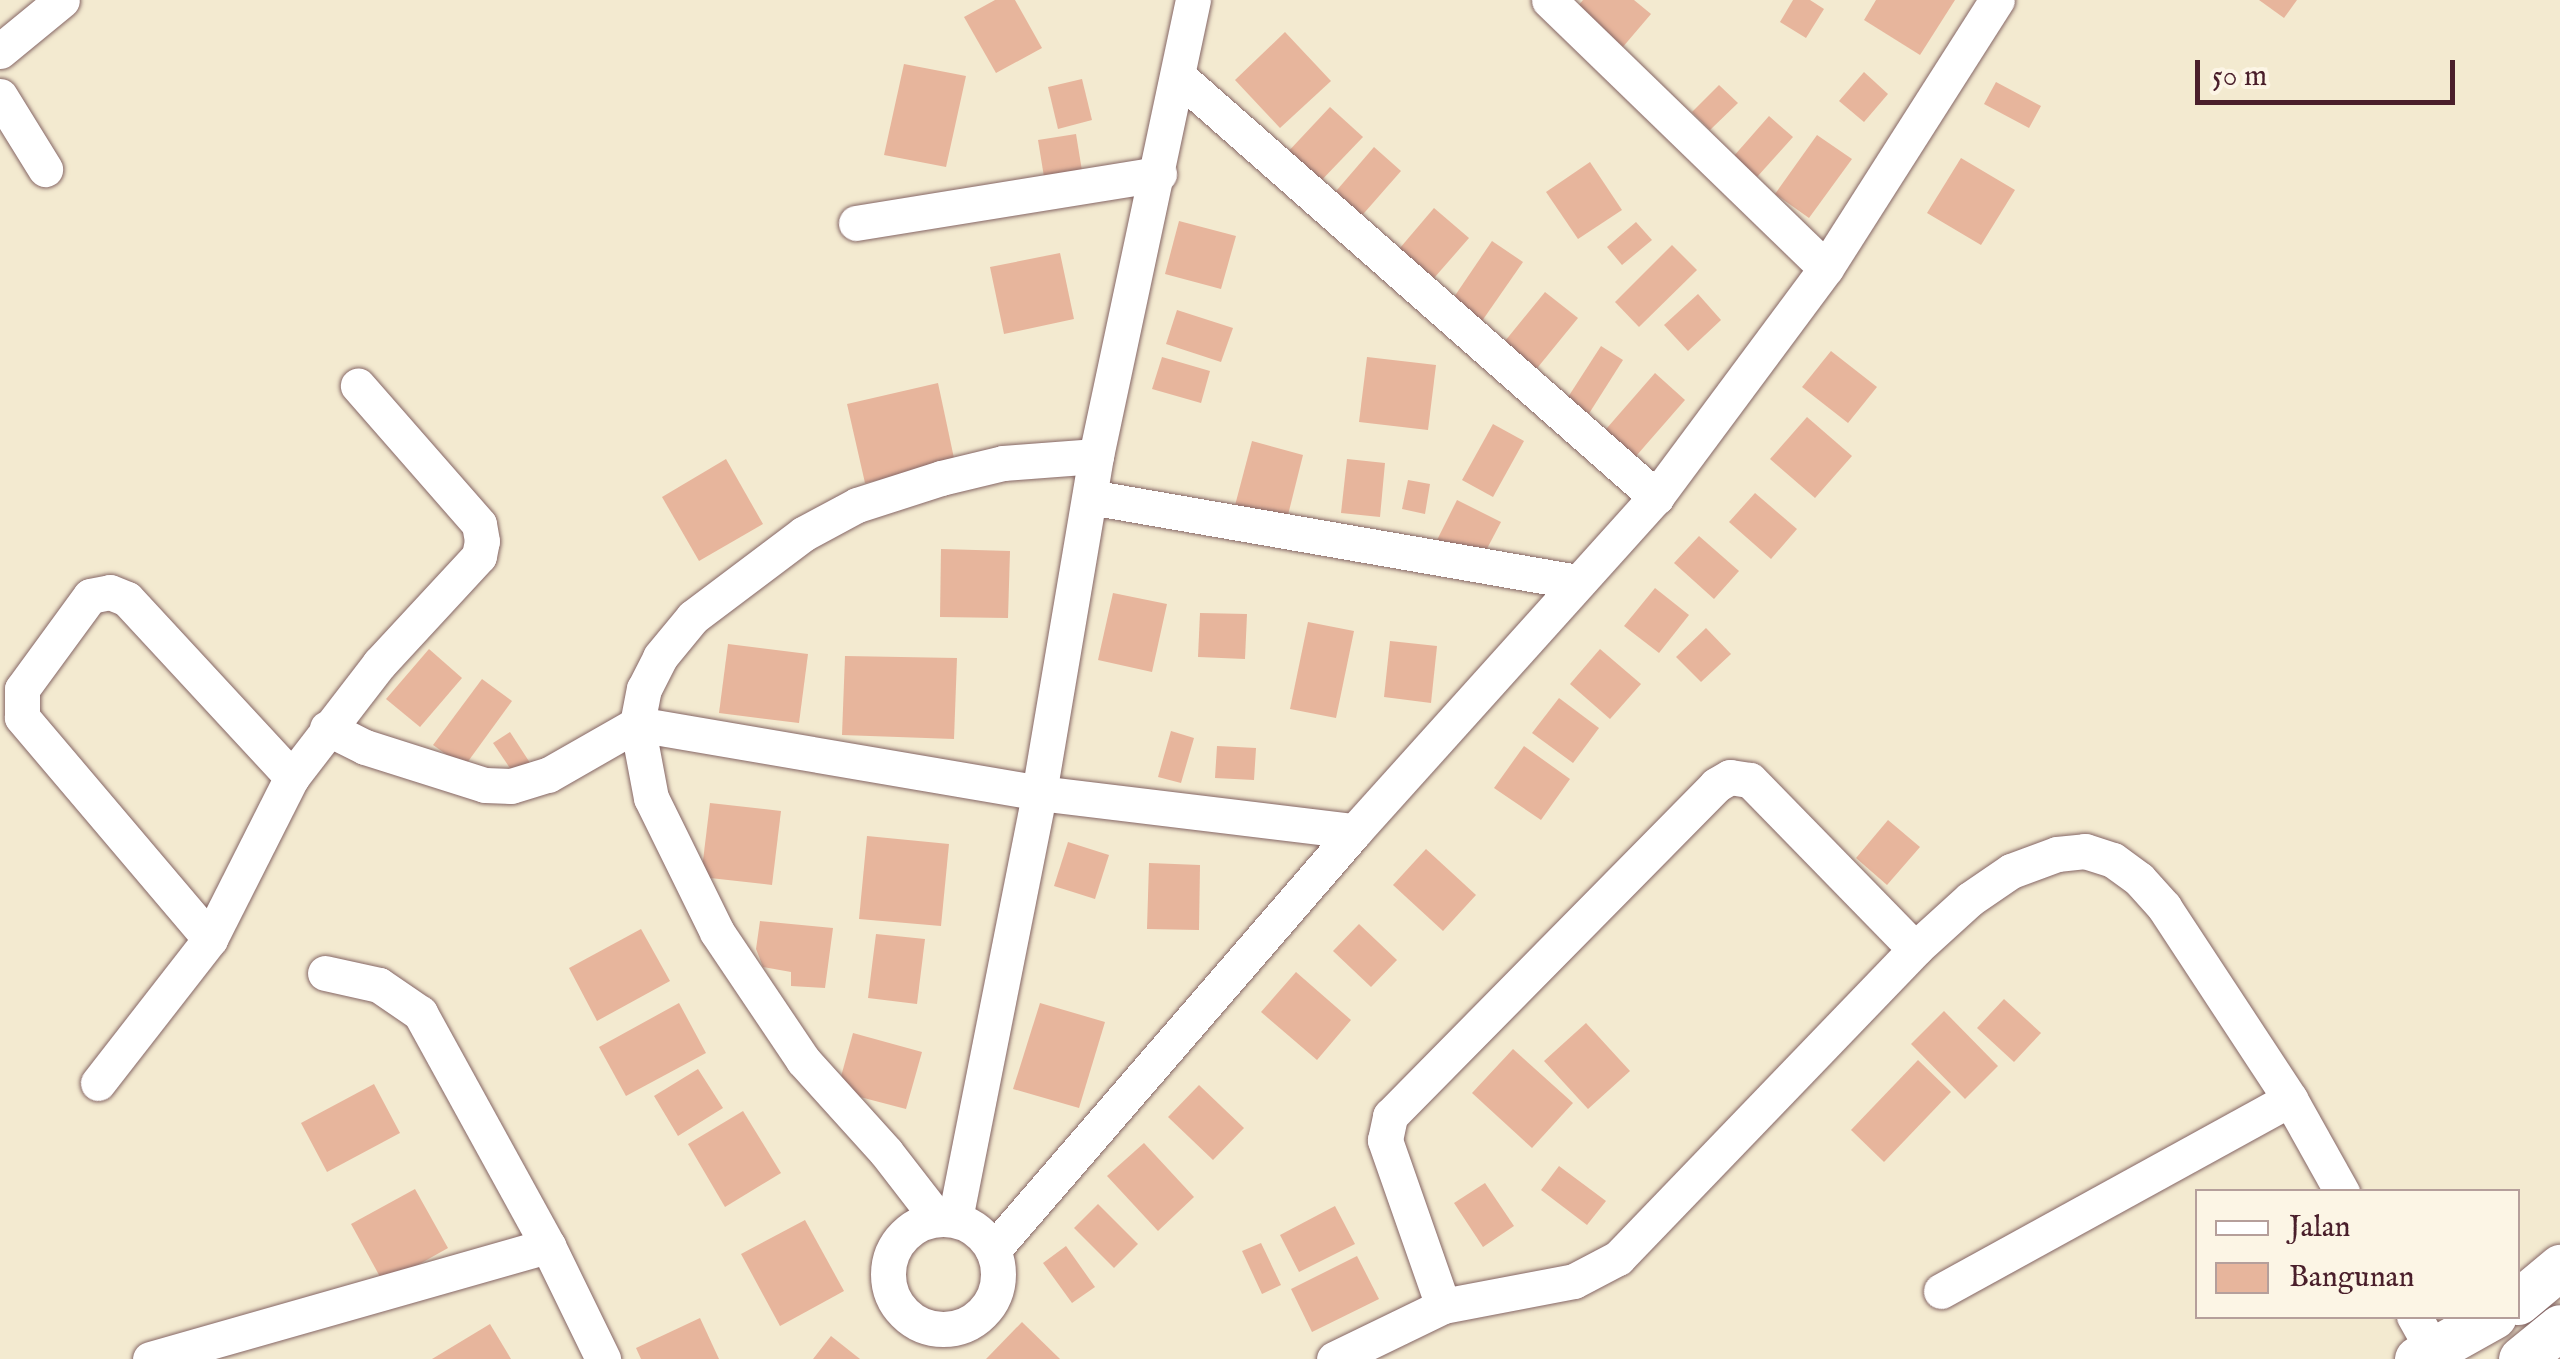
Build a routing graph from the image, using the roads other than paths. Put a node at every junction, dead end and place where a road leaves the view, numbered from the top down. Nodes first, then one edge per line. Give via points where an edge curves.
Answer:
1 (62, 0) edge
2 (1192, 0) edge
3 (1549, 0) edge
4 (1997, 0) edge
5 (0, 52) edge
6 (1178, 77) junction
7 (0, 96) edge
8 (46, 169) dead end
9 (1160, 174) junction
10 (856, 223) dead end
11 (1826, 268) junction
12 (358, 386) dead end
13 (1096, 456) junction
14 (1090, 497) junction
15 (1656, 497) junction
16 (1577, 582) junction
17 (637, 724) junction
18 (327, 728) junction
19 (292, 777) junction
20 (1040, 793) junction
21 (1355, 831) junction
22 (210, 939) junction
23 (1915, 949) junction
24 (326, 973) dead end
25 (98, 1083) dead end
26 (2290, 1099) junction
27 (2340, 1189) edge
28 (946, 1219) junction
29 (548, 1246) junction
30 (993, 1250) junction
31 (2560, 1267) edge
32 (1941, 1290) dead end
33 (2520, 1300) edge
34 (1443, 1306) junction
35 (2487, 1319) edge
36 (2560, 1327) edge
37 (931, 1344) edge
38 (2426, 1347) edge
39 (150, 1359) edge
40 (603, 1359) edge
41 (1334, 1359) edge
42 (2521, 1359) edge

1 - 5 street
2 - 6 street
3 - 11 street
4 - 11 street
6 - 9 street
6 - 15 street
7 - 8 street
9 - 10 street
9 - 13 street
11 - 15 street
12 - 18 street via 479,524 482,541 479,556
13 - 14 street
13 - 17 street via 1004,463 941,478 857,506 803,534 693,617 660,657
14 - 16 street
14 - 20 street
15 - 16 street
16 - 21 street
17 - 18 street via 548,775 511,786 470,781
17 - 20 street
17 - 28 street via 650,798 718,932 804,1060
18 - 19 street
19 - 22 street
19 - 22 street via 127,599 110,592 90,596 22,689 22,717
20 - 21 street
20 - 28 street
21 - 30 street
22 - 25 street
23 - 26 street via 2011,871 2057,854 2085,851 2112,860 2164,907
23 - 34 street via 1618,1258 1574,1280
23 - 34 street via 1750,780 1730,777 1716,784 1390,1116 1385,1140
24 - 29 street via 379,985 420,1013
26 - 27 street
26 - 32 street
28 - 30 street via 970,1225
28 - 37 street via 906,1233 888,1263 892,1298
29 - 39 street
29 - 40 street
30 - 37 street via 998,1283 981,1313
31 - 33 street
34 - 41 street
35 - 38 street
36 - 42 street

